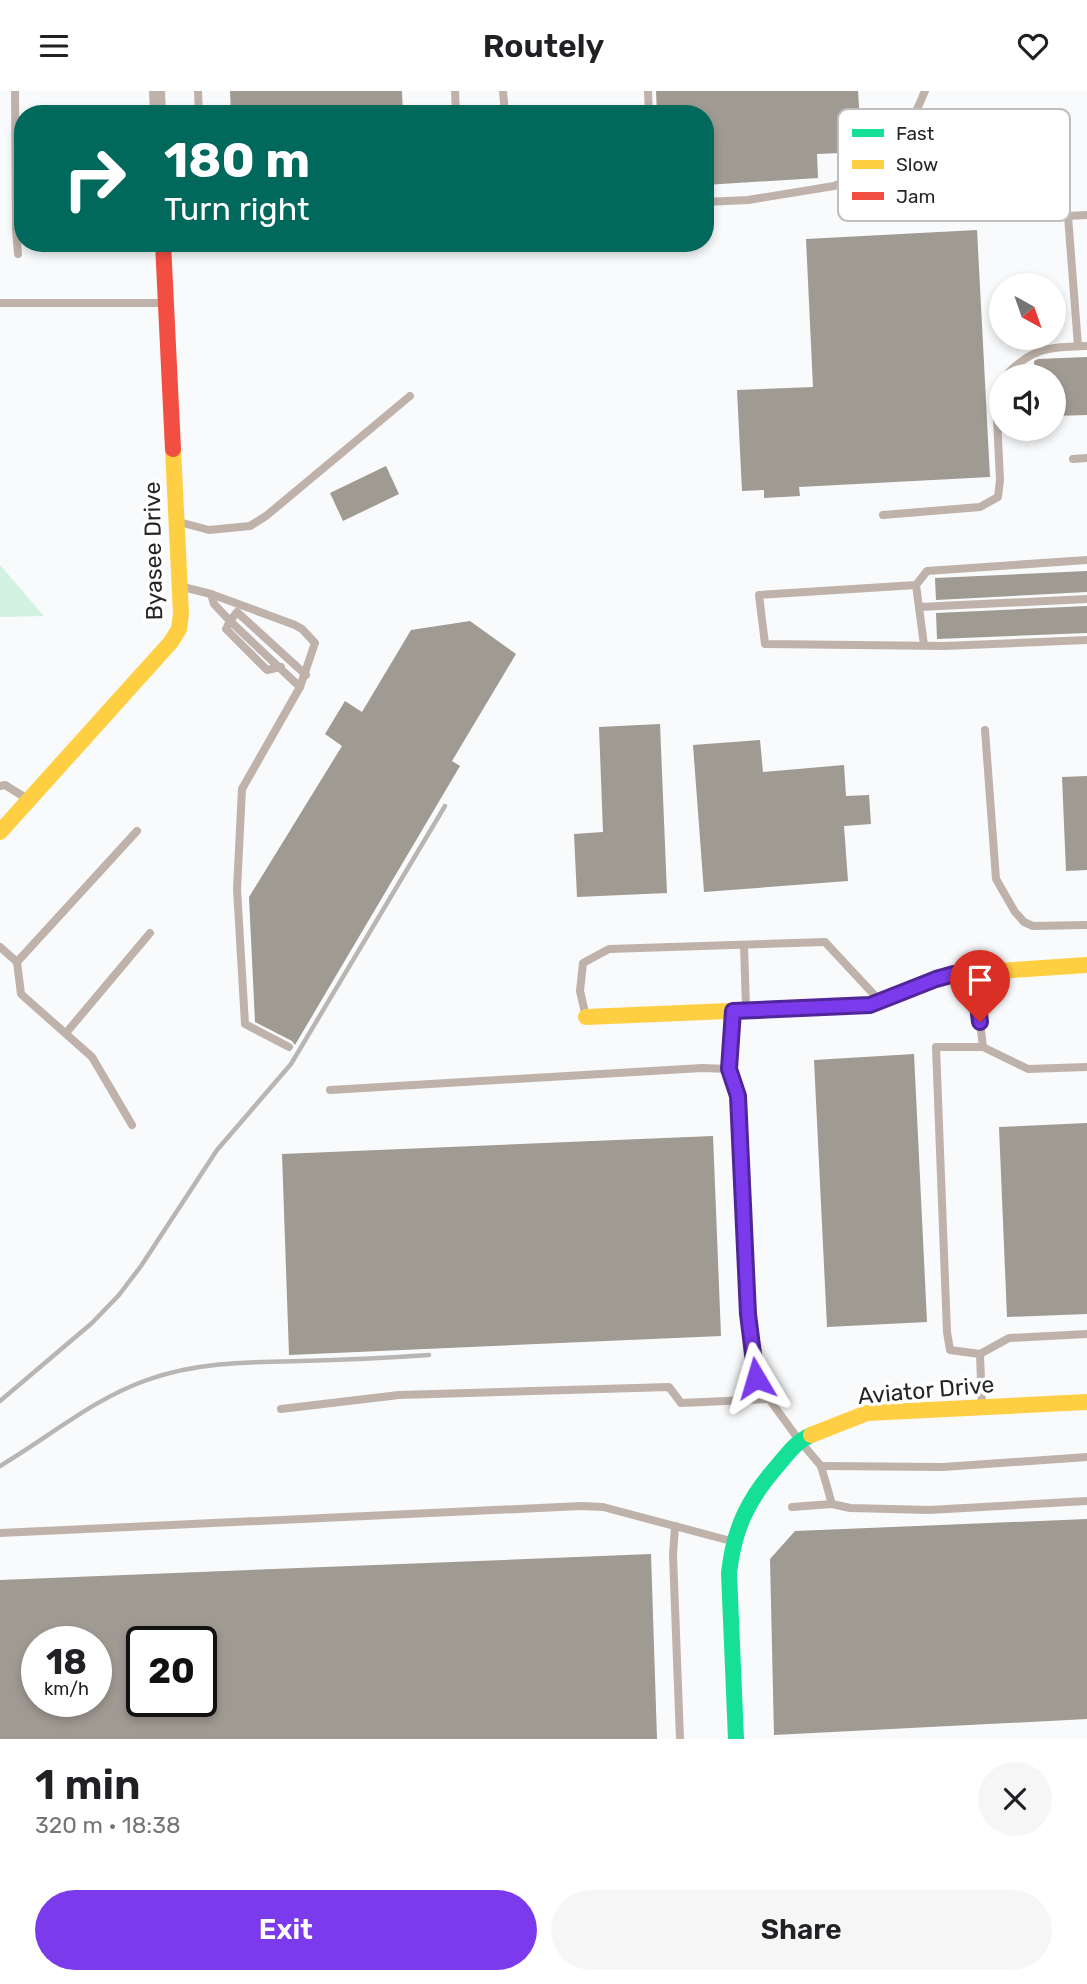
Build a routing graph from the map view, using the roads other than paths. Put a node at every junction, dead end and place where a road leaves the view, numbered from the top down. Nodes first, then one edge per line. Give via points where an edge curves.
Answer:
1 (925, 91) edge
2 (917, 109) edge
3 (838, 184) edge
4 (714, 201) edge
5 (1069, 221) edge
6 (163, 252) edge
7 (0, 303) edge
8 (166, 303) junction
9 (1083, 346) edge
10 (1018, 364) edge
11 (410, 396) dead end
12 (998, 441) edge
13 (1087, 458) edge
14 (1073, 459) dead end
15 (883, 516) dead end
16 (177, 521) junction
17 (1087, 560) edge
18 (916, 585) junction
19 (180, 587) junction
20 (211, 594) junction
21 (1087, 599) edge
22 (919, 607) junction
23 (230, 621) junction
24 (1087, 640) edge
25 (924, 645) junction
26 (306, 675) junction
27 (300, 687) junction
28 (985, 730) dead end
29 (0, 786) edge
30 (29, 800) junction
31 (138, 831) dead end
32 (0, 832) edge
33 (1087, 925) edge
34 (150, 933) dead end
35 (744, 945) junction
36 (0, 947) edge
37 (16, 962) junction
38 (1087, 965) edge
39 (974, 973) junction
40 (881, 1002) junction
41 (740, 1011) junction
42 (586, 1017) joint
43 (66, 1033) junction
44 (984, 1047) junction
45 (289, 1048) dead end
46 (1087, 1066) edge
47 (729, 1069) junction
48 (330, 1090) dead end
49 (132, 1125) dead end
50 (1087, 1334) edge
51 (980, 1354) junction
52 (758, 1399) junction
53 (1087, 1402) edge
54 (982, 1408) junction
55 (281, 1409) dead end
56 (799, 1440) junction
57 (1087, 1457) edge
58 (821, 1466) junction
59 (1087, 1501) edge
60 (832, 1504) junction
61 (792, 1507) dead end
62 (675, 1526) junction
63 (0, 1533) edge
64 (734, 1542) junction
65 (680, 1739) edge
66 (736, 1739) edge

1 - 2 lane
3 - 4 lane
5 - 9 lane
6 - 8 street, Byasee Drive
7 - 8 lane
8 - 16 street, Byasee Drive
9 - 10 lane via 1050,347
11 - 16 lane via 250,526 209,530
12 - 15 lane via 998,497 980,507
13 - 14 lane
16 - 19 street, Byasee Drive
17 - 18 lane via 927,571
18 - 22 lane
18 - 25 lane via 759,595 765,644
19 - 20 lane
19 - 30 street, Byasee Drive via 179,629 171,642
20 - 23 lane
20 - 26 lane via 302,629 315,643
21 - 22 lane
22 - 25 lane
23 - 26 lane via 237,612
23 - 27 lane
24 - 25 lane
26 - 27 lane
27 - 45 lane via 242,789 237,889 245,1024
28 - 33 lane via 996,879 1024,922 1033,926
29 - 30 lane
30 - 32 street, Byasee Drive
31 - 37 lane
34 - 43 lane
35 - 40 lane via 825,942
35 - 41 lane
35 - 42 lane via 609,949 583,963 580,991
36 - 37 lane
37 - 43 lane via 21,993
38 - 39 street
39 - 40 street via 936,979
39 - 44 lane
40 - 41 street
41 - 42 street
41 - 47 lane
43 - 49 lane via 92,1057
44 - 46 lane via 1028,1069
44 - 51 lane via 936,1047 947,1332 950,1350
47 - 48 lane
47 - 52 lane via 738,1096 748,1314
50 - 51 lane via 1009,1338
51 - 54 lane
52 - 55 lane via 681,1403 669,1387 400,1395
52 - 56 lane via 769,1399
53 - 54 street, Aviator Drive
54 - 56 street, Aviator Drive via 867,1413
56 - 58 lane
56 - 64 street, Aviator Drive via 749,1502
57 - 58 lane via 943,1467
58 - 60 lane
59 - 60 lane via 929,1510
60 - 61 lane
62 - 63 lane via 603,1507 581,1506
62 - 64 lane
62 - 65 lane
64 - 66 street, Aviator Drive via 729,1573

